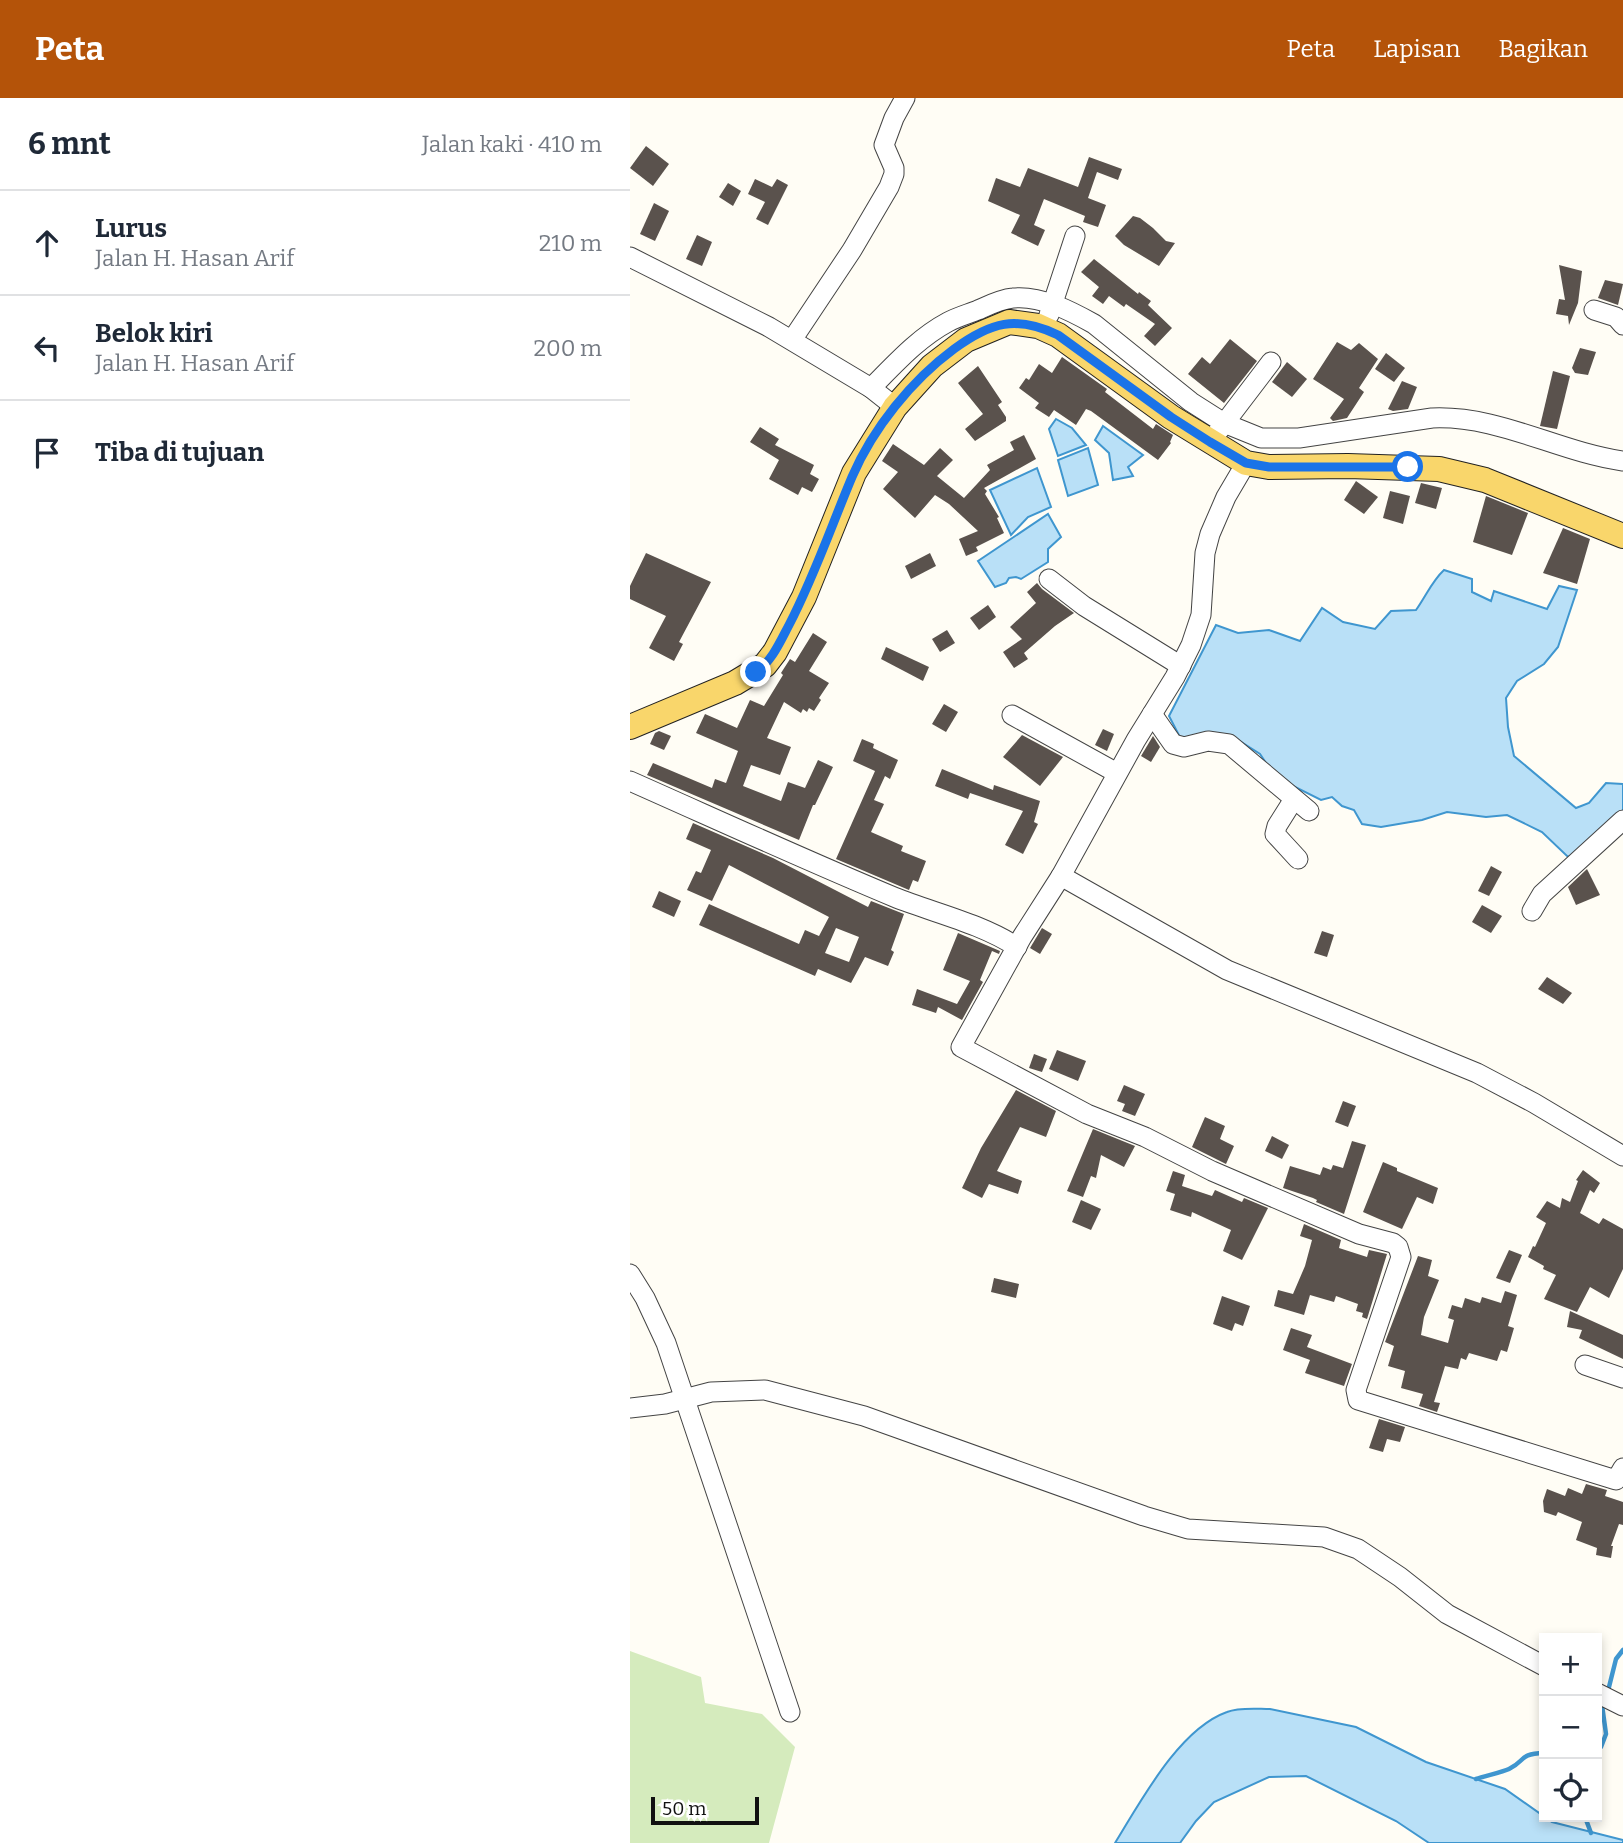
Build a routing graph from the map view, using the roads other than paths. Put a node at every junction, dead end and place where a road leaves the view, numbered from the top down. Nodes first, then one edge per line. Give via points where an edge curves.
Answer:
1 (905, 98) edge
2 (1075, 236) dead end
3 (630, 257) edge
4 (1594, 310) dead end
5 (1049, 316) junction
6 (1623, 325) edge
7 (792, 340) junction
8 (1271, 362) dead end
9 (882, 397) junction
10 (1218, 432) junction
11 (1623, 461) edge
12 (1246, 463) junction
13 (1623, 536) edge
14 (1049, 579) dead end
15 (1181, 666) junction
16 (1012, 715) dead end
17 (1158, 724) junction
18 (630, 727) edge
19 (1117, 773) junction
20 (630, 781) edge
21 (1623, 820) edge
22 (1298, 859) dead end
23 (1061, 876) junction
24 (1532, 911) dead end
25 (1017, 947) junction
26 (1623, 1156) edge
27 (630, 1274) edge
28 (1585, 1365) dead end
29 (1623, 1378) edge
30 (684, 1399) junction
31 (630, 1408) edge
32 (1623, 1468) edge
33 (1539, 1663) edge
34 (1602, 1696) edge
35 (1623, 1706) edge
36 (790, 1712) dead end

1 - 7 street via 884,145 894,171 889,187
2 - 5 street
3 - 7 street
4 - 6 street via 1616,317
5 - 9 main road via 1009,322 966,340
5 - 10 main road via 1058,335 1171,417
7 - 9 street
8 - 10 street
9 - 18 main road via 804,597 775,652 765,665 735,683
10 - 11 street via 1280,440 1446,418 1530,434
10 - 12 main road
12 - 13 main road via 1439,469 1485,480
12 - 15 street via 1210,534 1201,615
14 - 15 street
15 - 17 street
16 - 19 street
17 - 19 street
17 - 22 street via 1173,744 1229,744 1302,805 1277,826 1275,834
19 - 23 street
20 - 25 street
21 - 24 street via 1542,894
23 - 25 street
23 - 26 street via 1227,970 1477,1073
25 - 32 street via 961,1043 963,1049 1087,1115 1398,1247 1401,1257 1356,1390 1358,1400 1616,1480
27 - 30 street via 666,1343
28 - 29 street
30 - 31 street
30 - 33 street via 711,1392 765,1390 864,1416 1188,1529 1324,1537 1359,1549 1447,1614
30 - 36 street
34 - 35 street

